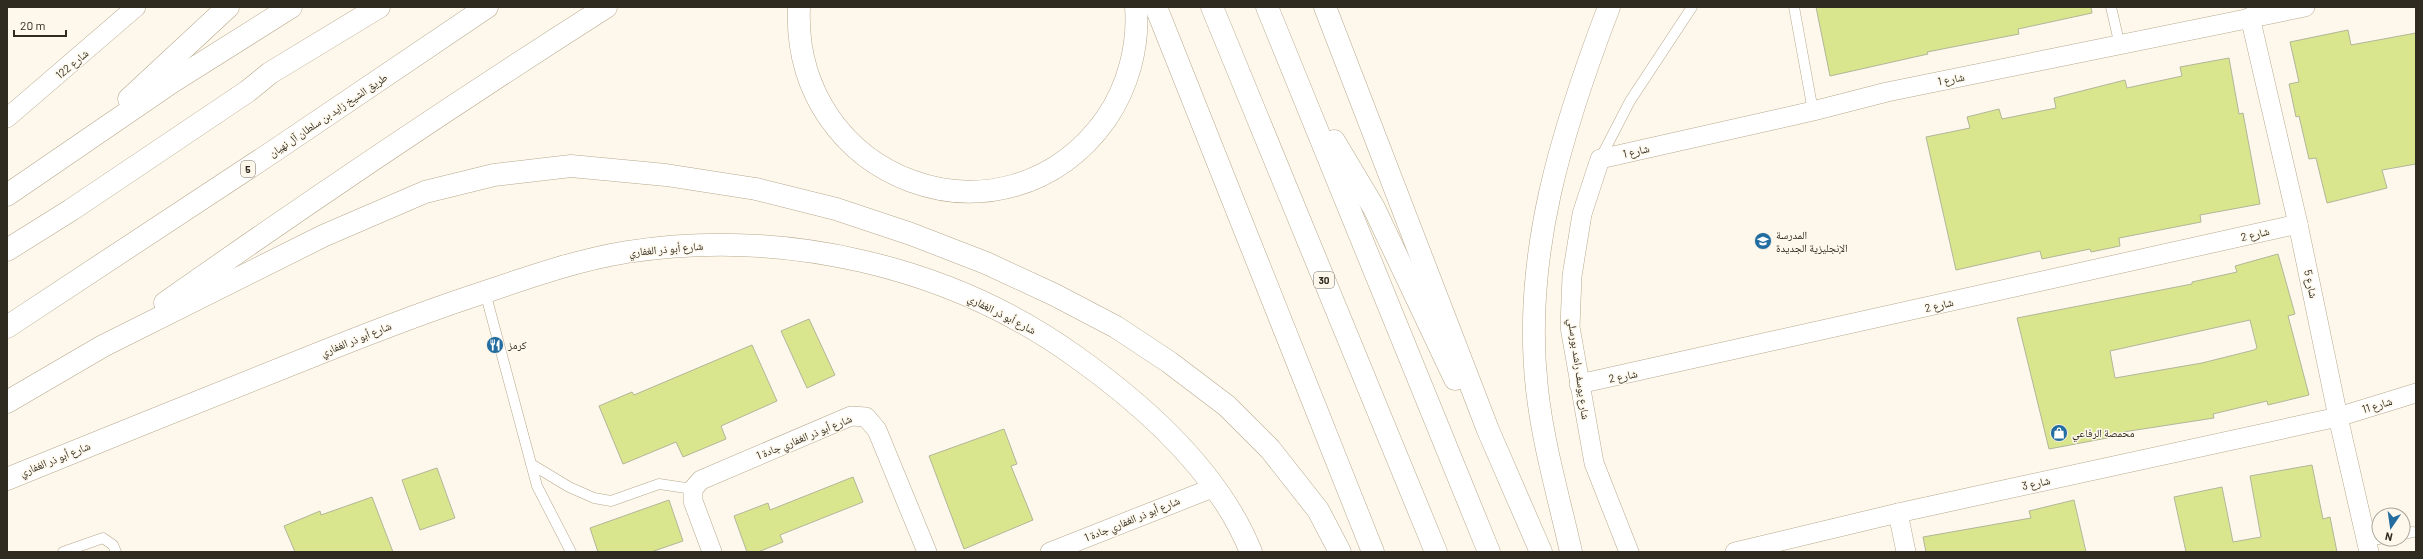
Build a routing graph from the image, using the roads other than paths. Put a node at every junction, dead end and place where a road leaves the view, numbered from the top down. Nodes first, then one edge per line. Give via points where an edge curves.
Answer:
1 (228, 7) edge
2 (291, 7) edge
3 (351, 7) edge
4 (379, 7) edge
5 (487, 7) edge
6 (606, 7) edge
7 (799, 7) edge
8 (1136, 7) edge
9 (1156, 7) edge
10 (1212, 7) edge
11 (1267, 7) edge
12 (1325, 7) edge
13 (1609, 7) edge
14 (1692, 7) edge
15 (1794, 7) edge
16 (2111, 7) edge
17 (2305, 7) edge
18 (131, 10) edge
19 (2250, 17) junction
20 (2120, 46) junction
21 (270, 73) junction
22 (1298, 80) junction
23 (1813, 111) junction
24 (7, 118) edge
25 (74, 150) junction
26 (1600, 159) junction
27 (7, 195) edge
28 (2298, 224) junction
29 (7, 250) edge
30 (485, 292) junction
31 (7, 327) edge
32 (103, 346) junction
33 (1580, 384) junction
34 (2416, 394) edge
35 (7, 402) edge
36 (2338, 417) junction
37 (1488, 430) junction
38 (531, 464) junction
39 (7, 479) edge
40 (1214, 487) junction
41 (693, 489) junction
42 (1898, 513) junction
43 (2371, 540) edge
44 (63, 552) edge
45 (116, 552) edge
46 (571, 552) edge
47 (712, 552) edge
48 (927, 552) edge
49 (1050, 552) edge
50 (1251, 552) edge
51 (1340, 552) edge
52 (1373, 552) edge
53 (1436, 552) edge
54 (1489, 552) edge
55 (1541, 552) edge
56 (1571, 552) edge
57 (1629, 552) edge
58 (1735, 552) edge
59 (1906, 552) edge

1 - 25 main road
2 - 25 main road via 172,82
3 - 21 main road
4 - 21 main road
5 - 31 main road, طريق الشيخ زايد بن سلطان آل نهيان / 5 via 265,158
6 - 32 main road via 480,87
7 - 8 main road via 801,46 806,72 816,99 841,134 878,165 907,180 937,188 970,191 998,188 1040,176 1065,160 1092,136 1117,102 1127,76 1136,34
9 - 52 main road
10 - 53 main road, 30
11 - 22 main road
12 - 37 main road
13 - 56 main road via 1569,118 1552,181 1538,250 1534,297 1533,339 1537,389
14 - 26 lane via 1630,100
15 - 23 lane
16 - 20 lane
17 - 19 street, شارع 1
18 - 24 street, شارع 122
19 - 20 street, شارع 1
19 - 28 street, شارع 5
20 - 23 street, شارع 1 via 1887,92
21 - 29 main road via 248,91 156,153
22 - 37 main road via 1374,208 1449,368
22 - 54 main road
23 - 26 street, شارع 1
25 - 27 main road
26 - 33 street, شارع يوسف راشد بورسلي via 1582,214 1572,276 1570,327
28 - 33 street, شارع 2
28 - 36 street, شارع 5
30 - 38 lane
30 - 39 main road, شارع أبو ذر الغفاري via 420,313
30 - 40 main road, شارع أبو ذر الغفاري via 555,267 627,252 701,245 774,247 847,257 918,276 987,304 1052,339 1112,382 1166,431
32 - 35 main road
32 - 51 main road via 323,236 425,192 494,175 571,166 666,175 756,189 836,209 986,262 1116,327 1169,362 1227,406 1270,449 1318,510
33 - 57 street, شارع يوسف راشد بورسلي via 1594,463
34 - 36 street, شارع 11
36 - 42 street, شارع 3
36 - 43 street, شارع 5
37 - 55 main road
38 - 41 lane via 569,487 594,498 611,501 659,484
38 - 46 lane via 537,486
40 - 49 street, شارع أبو ذر الغفاري جادة 1
40 - 50 main road, شارع أبو ذر الغفاري via 1242,529
41 - 47 street via 693,501
41 - 48 street, شارع أبو ذر الغفاري جادة 1 via 701,480 851,416 866,418 877,430
42 - 58 street, شارع 3
42 - 59 street
44 - 45 lane via 103,538 113,545

